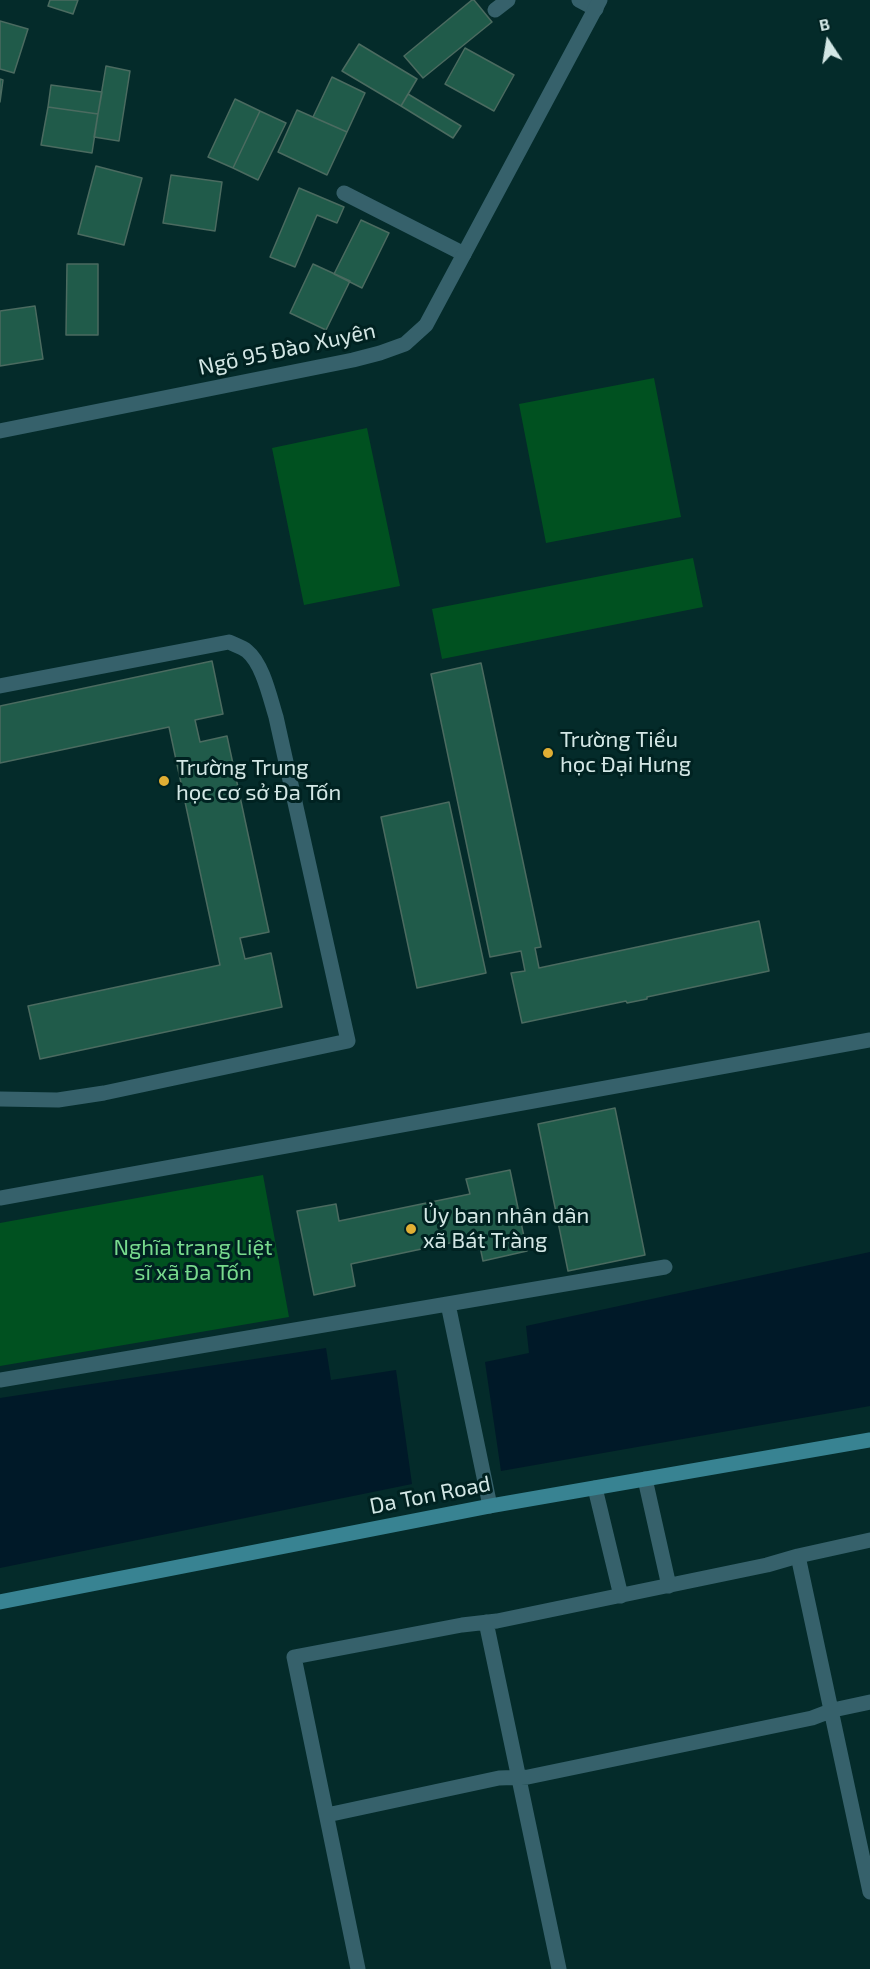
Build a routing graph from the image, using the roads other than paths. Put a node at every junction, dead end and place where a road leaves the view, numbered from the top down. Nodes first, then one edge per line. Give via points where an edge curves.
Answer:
1 (508, 0) edge
2 (579, 0) edge
3 (598, 4) edge
4 (495, 10) dead end
5 (344, 193) dead end
6 (464, 254) junction
7 (0, 431) edge
8 (0, 686) edge
9 (870, 1040) edge
10 (0, 1099) edge
11 (0, 1198) edge
12 (665, 1267) dead end
13 (448, 1304) junction
14 (0, 1380) edge
15 (870, 1440) edge
16 (645, 1479) junction
17 (595, 1488) junction
18 (490, 1506) junction
19 (870, 1540) edge
20 (798, 1556) junction
21 (669, 1586) junction
22 (621, 1596) junction
23 (0, 1602) edge
24 (486, 1622) junction
25 (870, 1702) edge
26 (519, 1777) junction
27 (327, 1815) junction
28 (870, 1892) edge
29 (358, 1969) edge
30 (559, 1969) edge

1 - 4 street
2 - 3 street
3 - 6 street, Ngõ 95 Đào Xuyên
5 - 6 street
6 - 7 street, Ngõ 95 Đào Xuyên via 426,325 405,344 380,353
8 - 10 street via 230,642 248,651 267,688 276,717 348,1041 104,1093 58,1100
9 - 11 street
12 - 13 street
13 - 14 street
13 - 18 street
15 - 16 street, Da Ton Road
16 - 17 street, Da Ton Road
16 - 21 street
17 - 18 street, Da Ton Road
17 - 22 street
18 - 23 street, Da Ton Road
19 - 20 street
20 - 21 street
20 - 28 street
21 - 22 street
22 - 24 street
24 - 26 street
24 - 27 street via 294,1657
25 - 26 street via 812,1718
26 - 27 street
26 - 30 street
27 - 29 street

